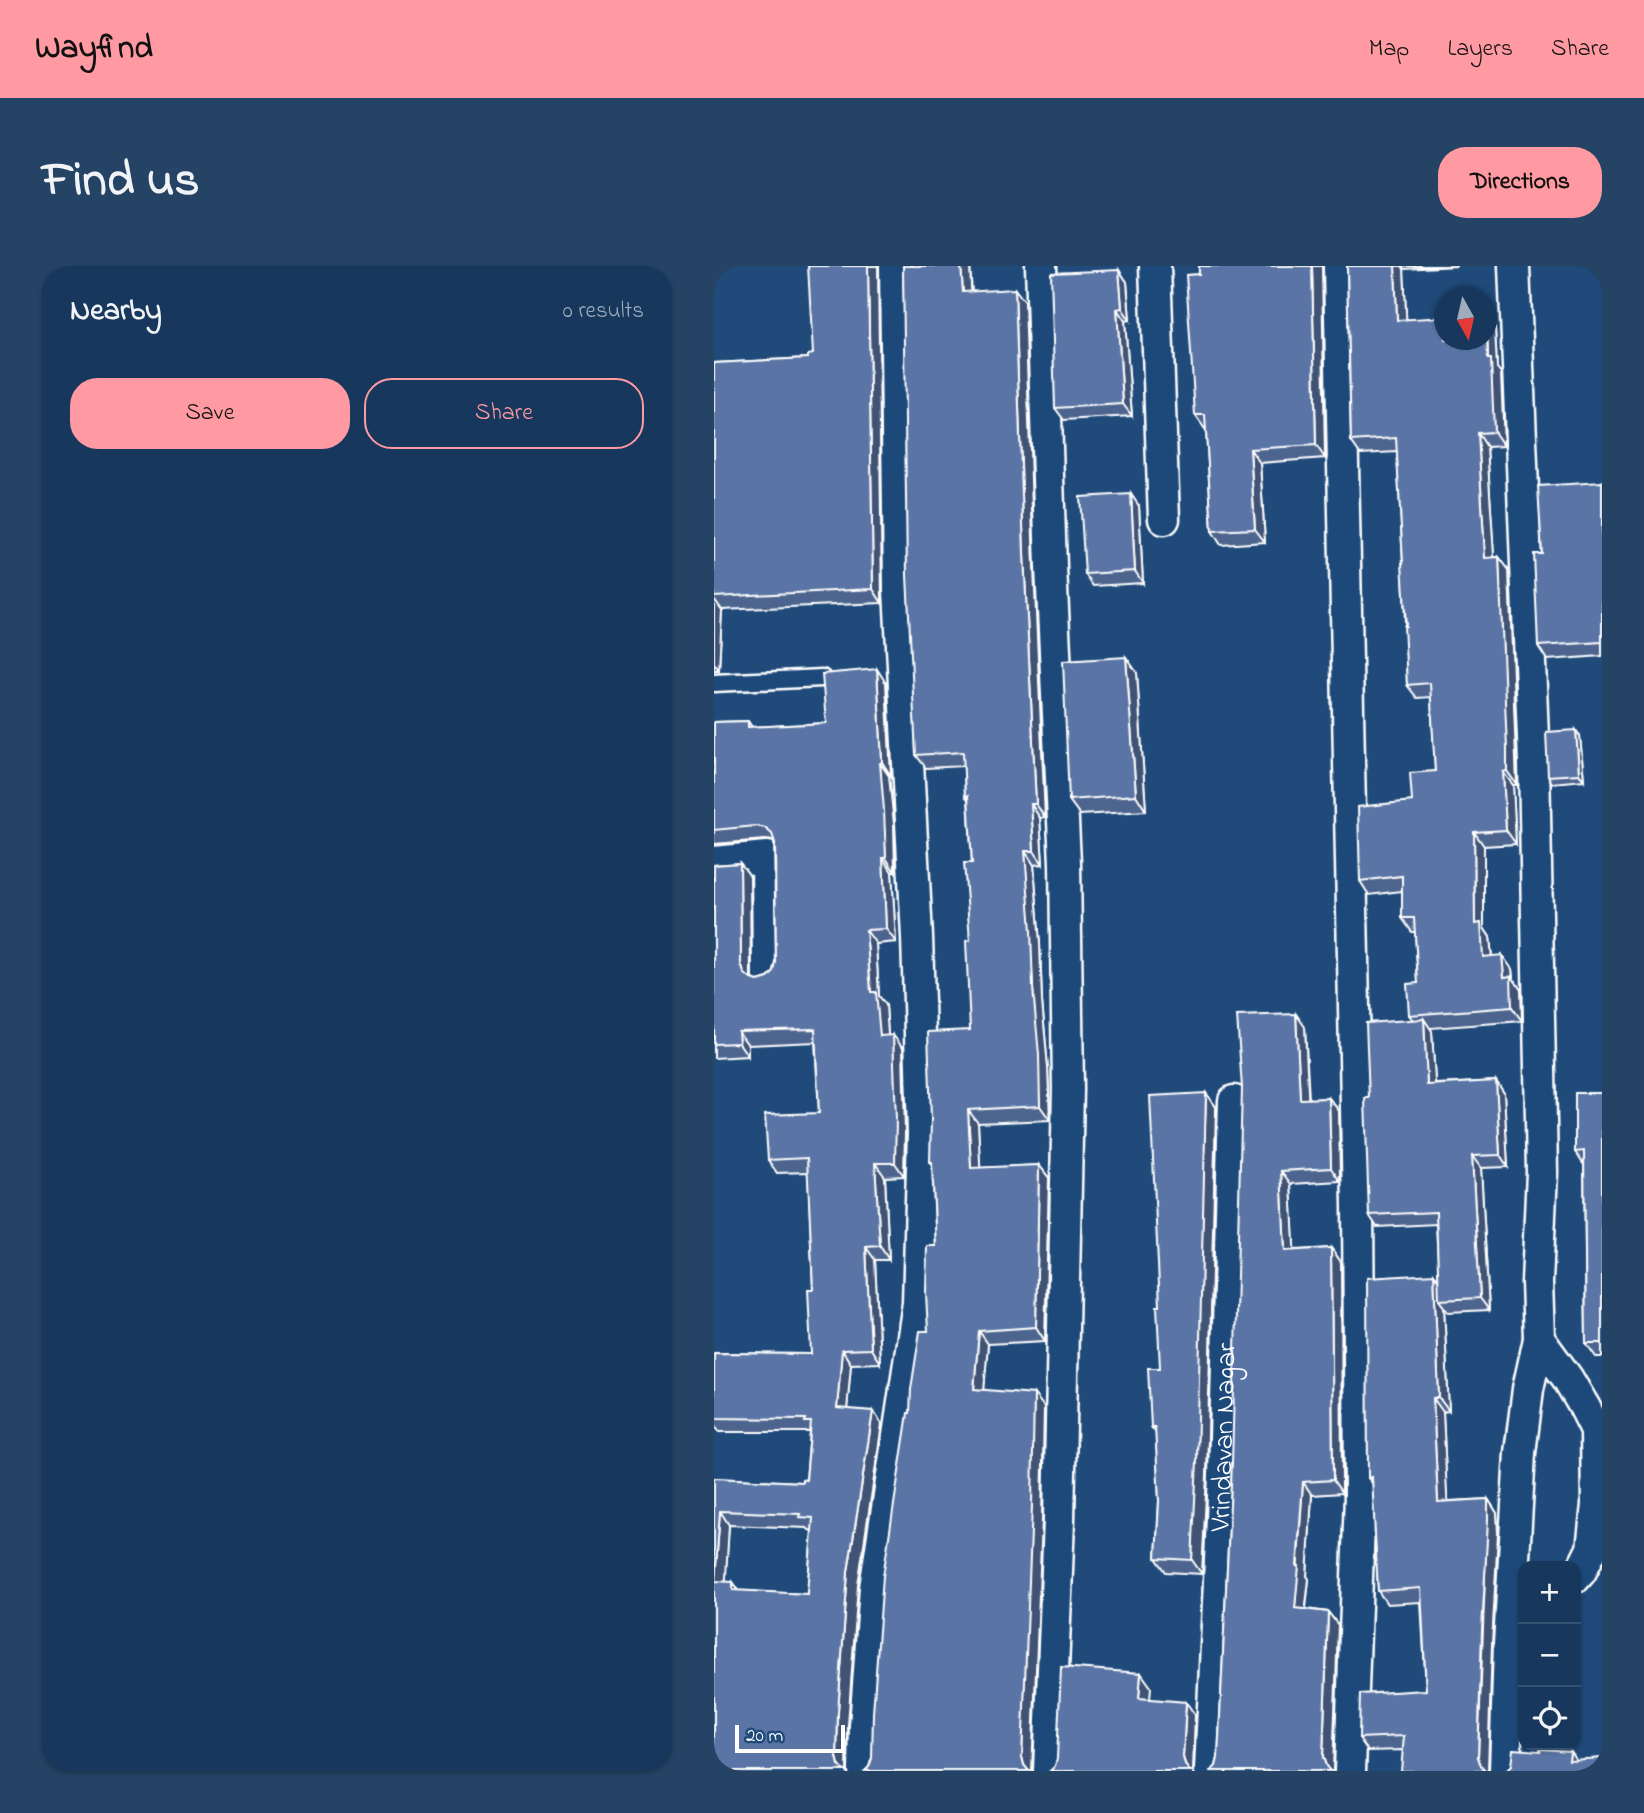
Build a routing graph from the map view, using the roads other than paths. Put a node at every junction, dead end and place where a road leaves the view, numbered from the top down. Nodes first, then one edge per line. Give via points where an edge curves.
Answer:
1 (895, 266) edge
2 (1041, 266) edge
3 (1154, 266) edge
4 (1339, 266) edge
5 (1514, 266) edge
6 (1164, 519) dead end
7 (822, 678) edge
8 (714, 683) edge
9 (714, 862) edge
10 (768, 977) edge
11 (1234, 1101) dead end
12 (1539, 1339) junction
13 (1581, 1571) edge
14 (1516, 1638) edge
15 (863, 1771) edge
16 (1049, 1771) edge
17 (1210, 1771) edge
18 (1350, 1771) edge
19 (1505, 1771) edge

1 - 15 street via 899,589 923,1133 918,1303 875,1588
2 - 16 street via 1065,863 1068,1089
3 - 6 street
4 - 18 street via 1359,1205 1360,1495
5 - 12 street via 1534,762 1542,1172
7 - 8 lane
9 - 10 street via 767,857
11 - 17 street, Vrindavan Nagar
12 - 13 street via 1568,1379 1595,1430 1597,1505 1592,1549
12 - 14 street via 1520,1453
14 - 19 street

